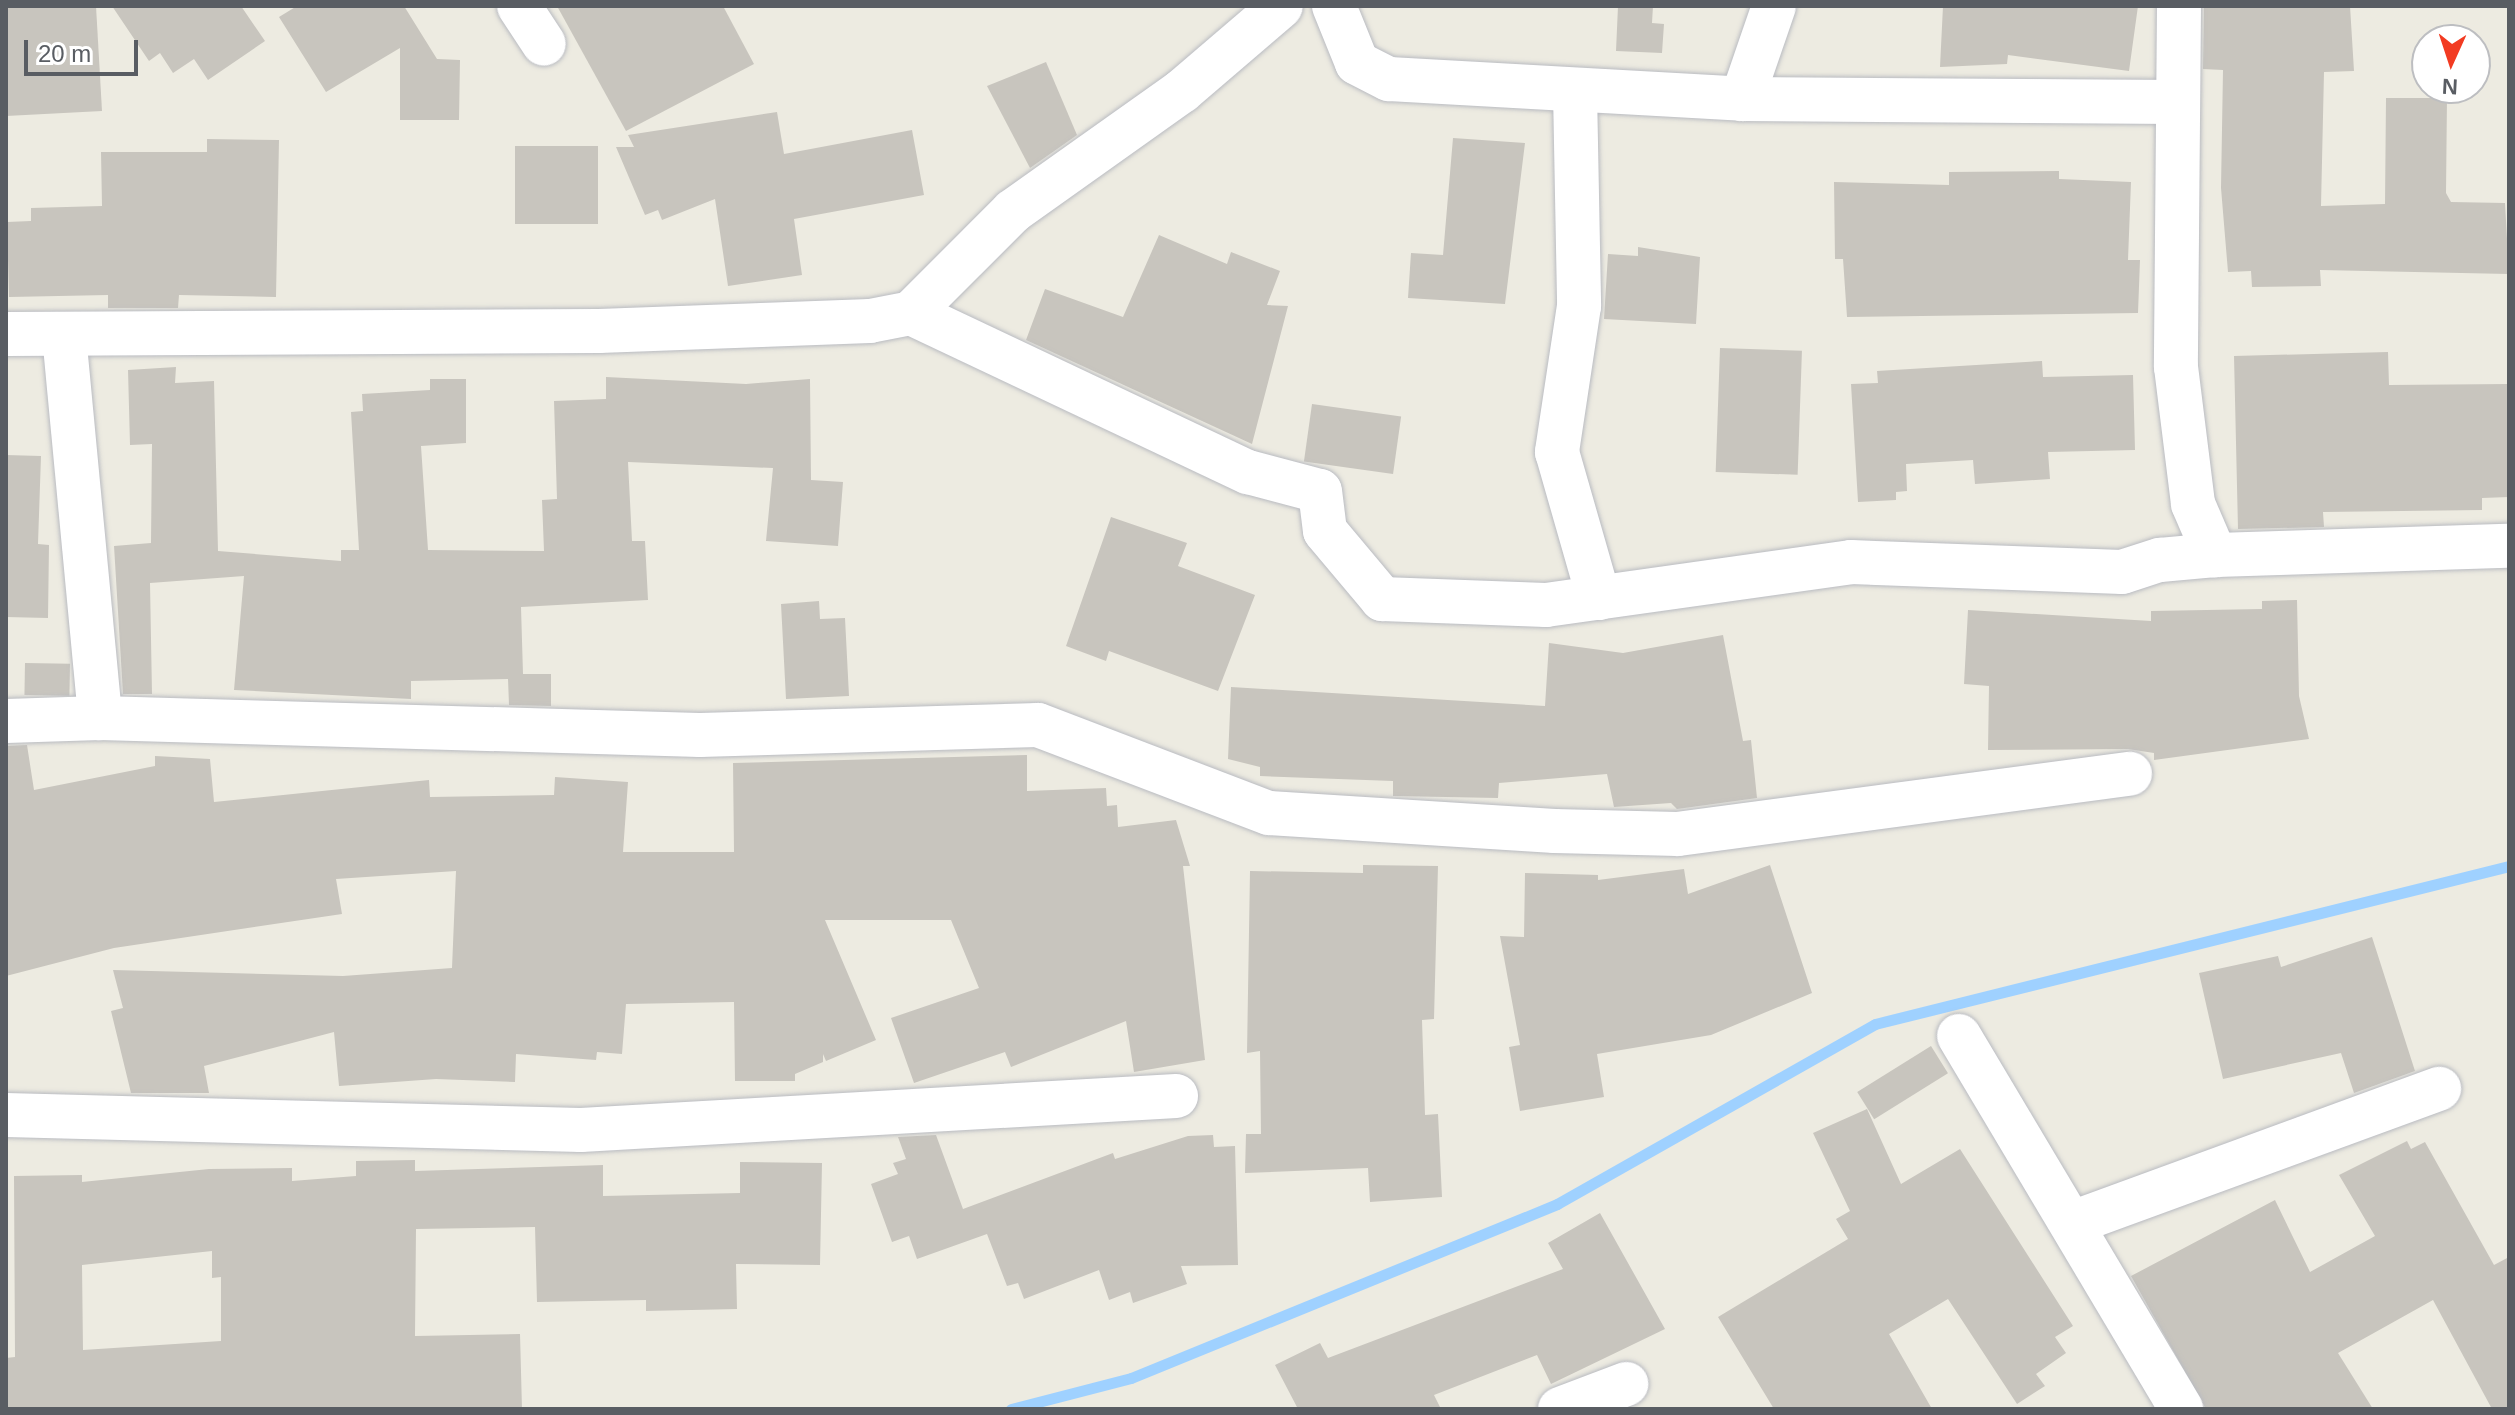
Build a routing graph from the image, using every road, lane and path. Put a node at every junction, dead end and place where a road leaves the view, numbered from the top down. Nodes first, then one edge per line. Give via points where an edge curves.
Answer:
1 (519, 6) edge
2 (1281, 6) edge
3 (1334, 6) edge
4 (1774, 6) edge
5 (2179, 6) edge
6 (544, 44) dead end
7 (1575, 91) junction
8 (1742, 99) junction
9 (2178, 102) junction
10 (911, 313) junction
11 (6, 334) edge
12 (64, 335) junction
13 (2509, 546) edge
14 (2215, 555) junction
15 (1599, 598) junction
16 (100, 718) junction
17 (6, 721) edge
18 (2130, 774) dead end
19 (1959, 1036) dead end
20 (2439, 1089) dead end
21 (1176, 1096) dead end
22 (6, 1115) edge
23 (2072, 1223) junction
24 (1626, 1384) dead end
25 (1560, 1409) edge
26 (2181, 1409) edge

1 - 6 street
2 - 10 street via 1182,91 1013,211
3 - 7 street via 1338,29 1369,72 1389,79
4 - 8 street
5 - 9 street
7 - 8 street
7 - 15 street via 1579,306 1557,452
8 - 9 street
9 - 14 street via 2176,367 2193,504
10 - 12 street via 870,321 599,331
10 - 15 street via 1248,472 1320,491 1325,531 1382,599 1546,605
11 - 12 street
12 - 16 street
13 - 14 street
14 - 15 street via 2160,560 2122,572 1851,562
16 - 17 street
16 - 18 street via 700,735 1038,725 1269,813 1554,831 1678,834
19 - 23 street
20 - 23 street
21 - 22 street via 581,1130
23 - 26 street
24 - 25 street

